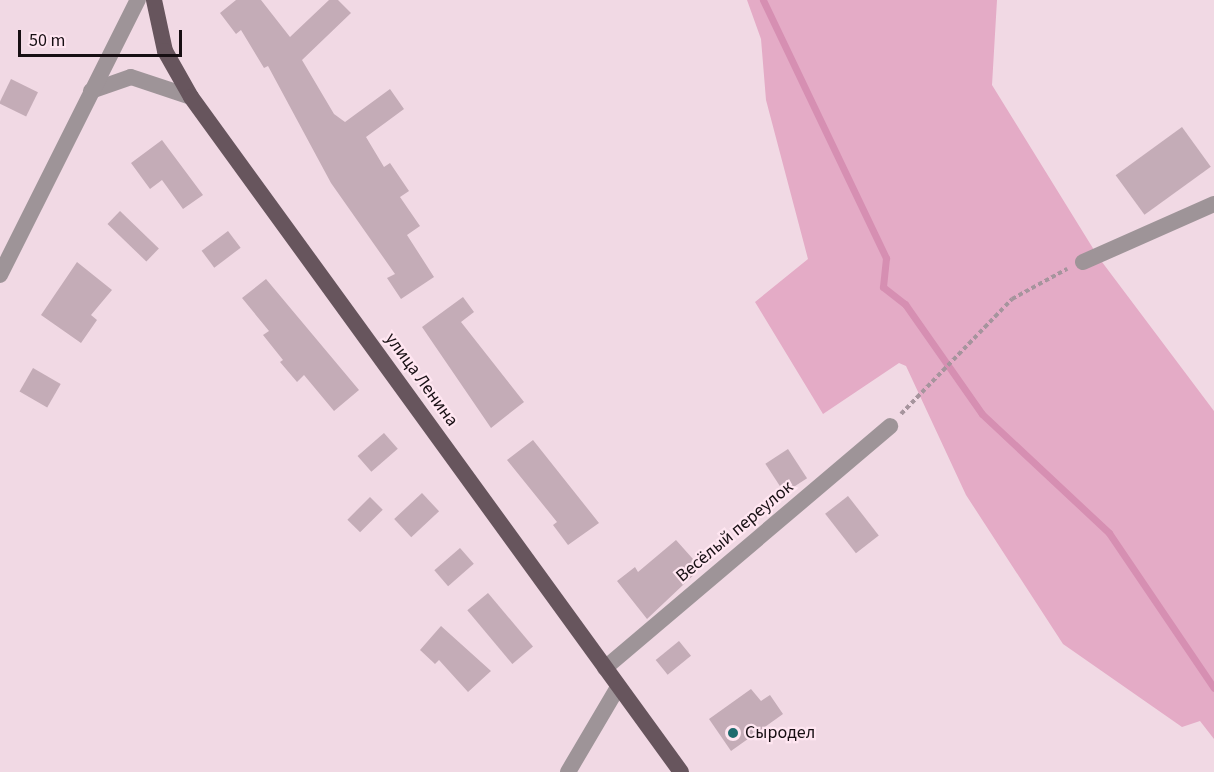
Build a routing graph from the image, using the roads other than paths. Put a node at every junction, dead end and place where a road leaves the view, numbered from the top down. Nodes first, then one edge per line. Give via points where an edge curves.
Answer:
1 (138, 0) edge
2 (154, 0) edge
3 (92, 92) junction
4 (191, 97) junction
5 (1214, 204) edge
6 (1083, 262) road end
7 (0, 275) edge
8 (890, 426) road end
9 (605, 668) junction
10 (618, 687) junction
11 (568, 772) edge
12 (681, 772) edge

1 - 3 street
2 - 4 main road, улица Ленина via 165,51
3 - 4 street via 132,77
3 - 7 street
4 - 9 main road, улица Ленина
5 - 6 street
8 - 9 street, Весёлый переулок
9 - 10 main road, улица Ленина
10 - 11 street
10 - 12 main road, улица Ленина

